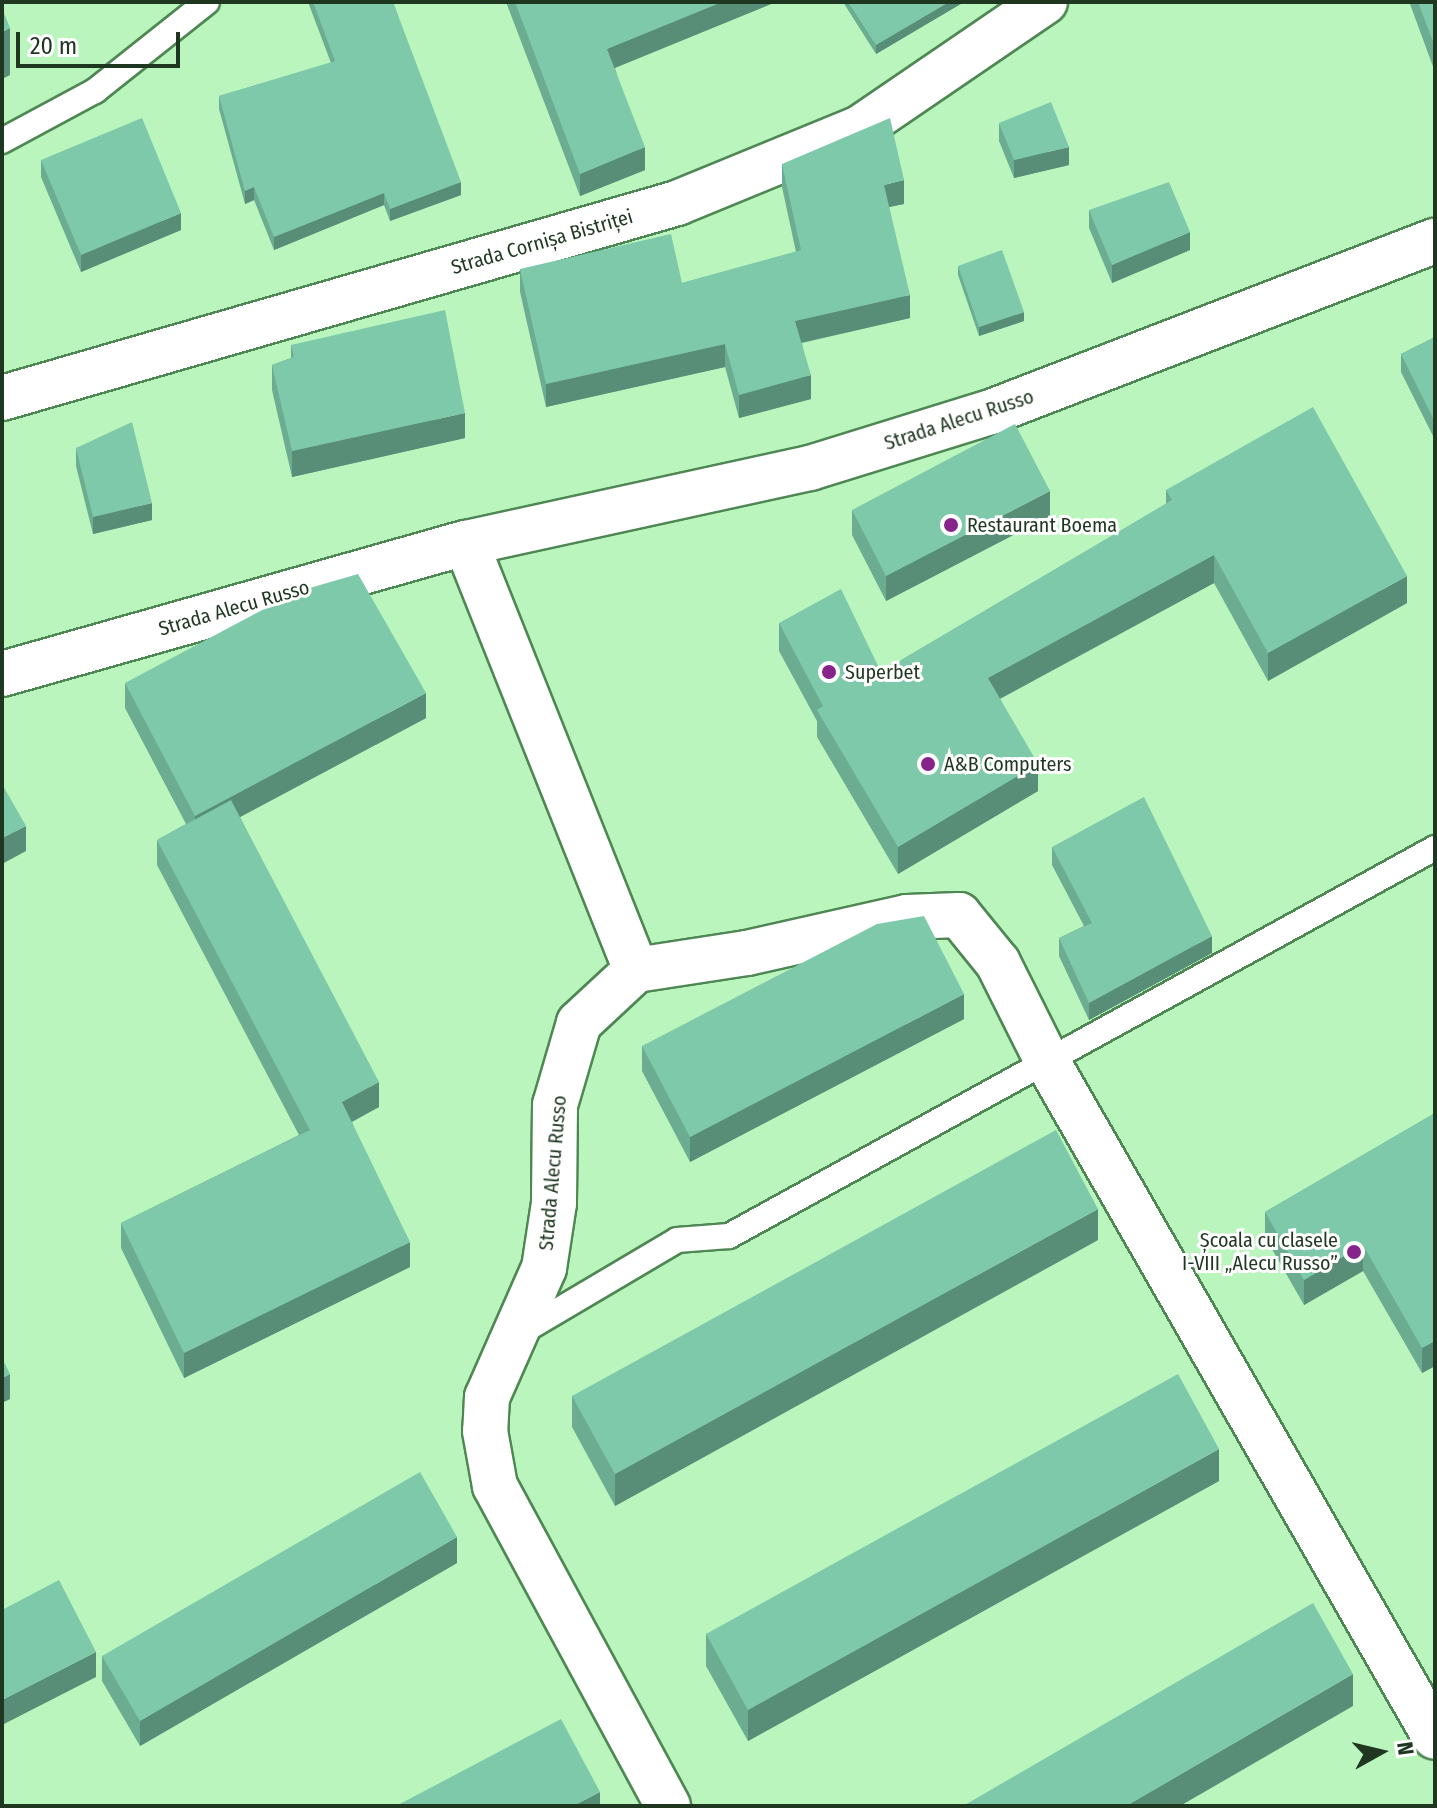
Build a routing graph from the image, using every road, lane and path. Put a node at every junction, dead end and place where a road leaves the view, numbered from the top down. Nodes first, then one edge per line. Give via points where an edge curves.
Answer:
1 (207, 2) edge
2 (1045, 2) edge
3 (2, 141) edge
4 (1435, 241) edge
5 (2, 398) edge
6 (466, 543) junction
7 (2, 674) edge
8 (1435, 848) edge
9 (636, 970) junction
10 (1047, 1061) junction
11 (511, 1338) junction
12 (1435, 1737) edge
13 (668, 1806) edge

1 - 3 lane via 95,91 43,124
2 - 5 street, Strada Cornișa Bistriței via 860,128 677,203
4 - 6 street, Strada Alecu Russo via 976,417 810,468
6 - 7 street, Strada Alecu Russo
6 - 9 street
8 - 10 lane
9 - 10 street via 747,953 907,917 959,915 998,963
9 - 11 street, Strada Alecu Russo via 579,1023 555,1105 554,1203 544,1268
10 - 11 lane via 729,1236 677,1240
10 - 12 street
11 - 13 street, Strada Alecu Russo via 487,1397 485,1431 495,1486

